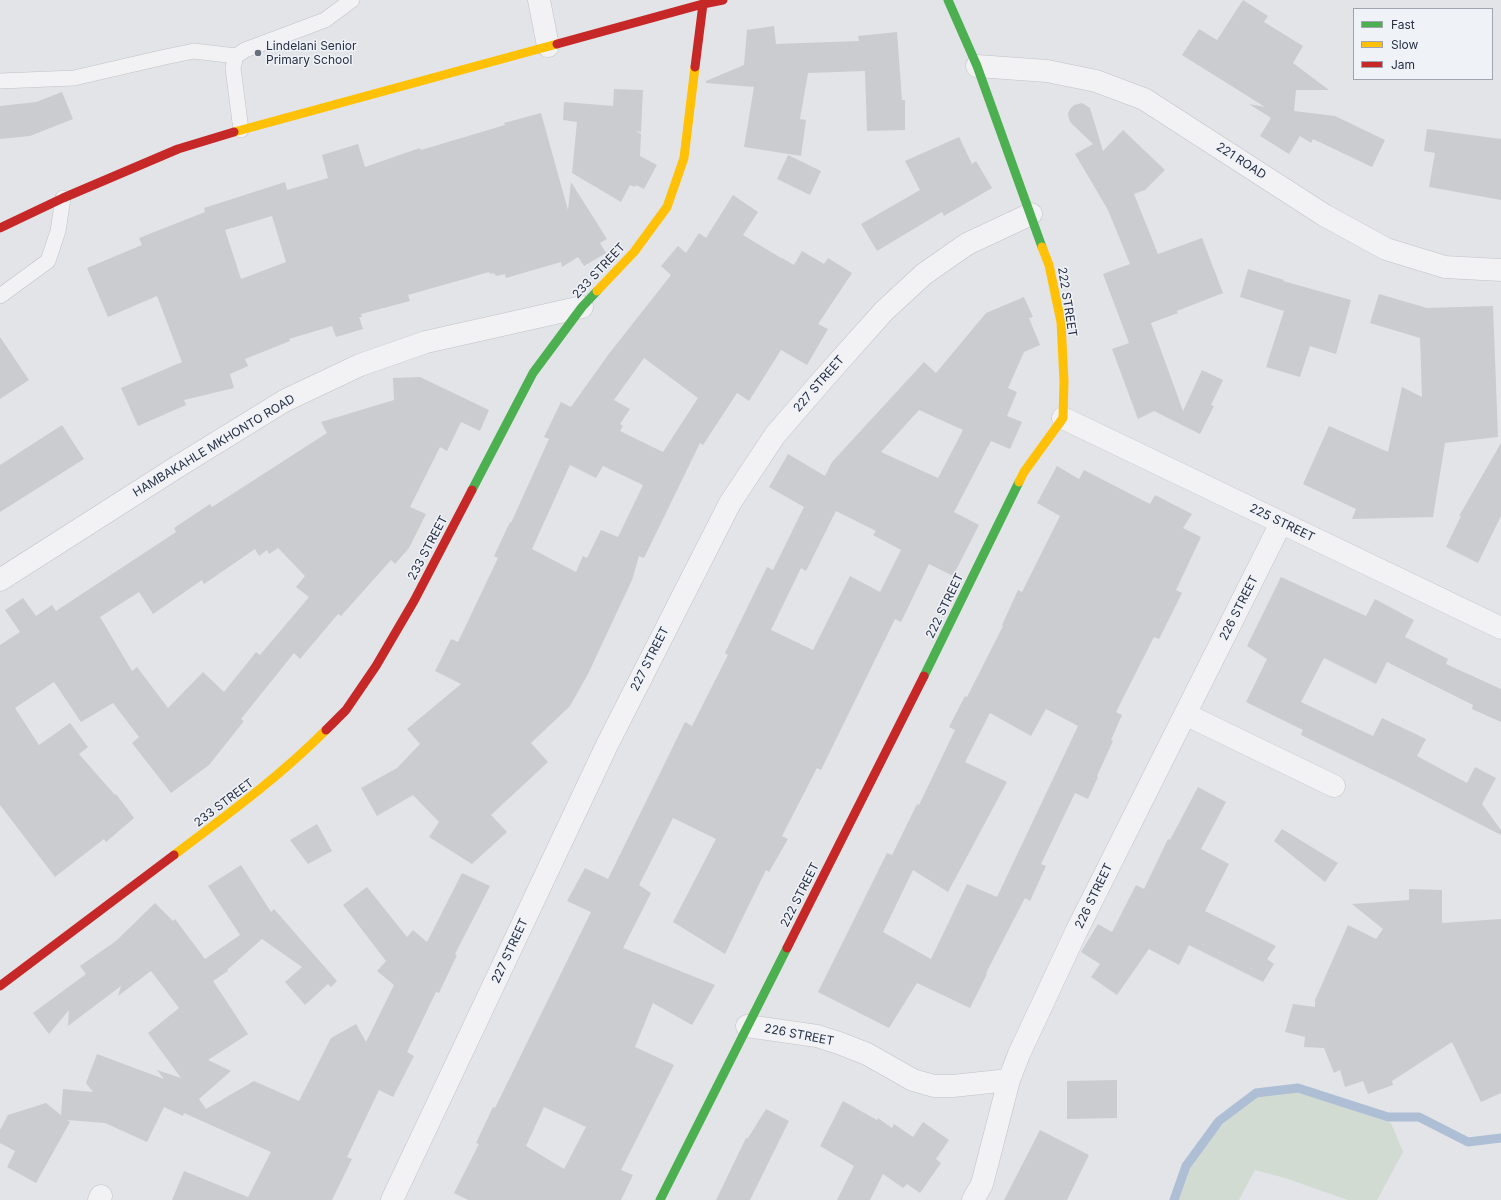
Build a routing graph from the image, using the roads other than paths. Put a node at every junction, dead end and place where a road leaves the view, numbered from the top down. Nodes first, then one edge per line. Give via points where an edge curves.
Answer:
1 (352, 0) edge
2 (539, 0) edge
3 (723, 0) edge
4 (948, 0) edge
5 (703, 4) junction
6 (548, 46) junction
7 (236, 56) junction
8 (976, 66) junction
9 (0, 81) edge
10 (241, 130) junction
11 (63, 198) junction
12 (1031, 214) junction
13 (0, 228) edge
14 (1501, 270) edge
15 (0, 296) edge
16 (582, 307) junction
17 (1063, 418) junction
18 (1282, 523) junction
19 (0, 580) edge
20 (1501, 628) edge
21 (1185, 714) junction
22 (1334, 786) dead end
23 (0, 986) edge
24 (747, 1026) junction
25 (1009, 1080) junction
26 (392, 1200) edge
27 (660, 1200) edge
28 (974, 1200) edge

1 - 7 lane via 324,20 245,50
2 - 6 street
3 - 5 street
4 - 8 street, 222 STREET
5 - 6 street
5 - 16 street, 233 STREET via 684,158 667,207 634,252
6 - 10 street
7 - 9 lane via 194,51 74,78
7 - 10 lane via 233,68
8 - 12 street, 222 STREET
8 - 14 street, 221 ROAD via 1047,71 1096,81 1144,99 1324,215 1386,249 1445,267
10 - 11 street via 178,149
11 - 13 street
11 - 15 lane via 58,231 48,261
12 - 17 street, 222 STREET via 1049,265 1061,322
12 - 26 street, 227 STREET via 967,244 924,274 884,311 775,435 730,504 607,744
16 - 19 street, HAMBAKAHLE MKHONTO ROAD via 426,342 360,365 284,401
16 - 23 street, 233 STREET via 533,373 414,601 376,666 346,710 264,787
17 - 18 street, 225 STREET
17 - 24 street, 222 STREET via 1024,472
18 - 20 street, 225 STREET
18 - 21 street, 226 STREET
21 - 22 street
21 - 25 street, 226 STREET via 1076,932
24 - 25 street, 226 STREET via 817,1036 839,1043 867,1054 913,1080 934,1086
24 - 27 street, 222 STREET
25 - 28 street, 226 STREET via 982,1184

